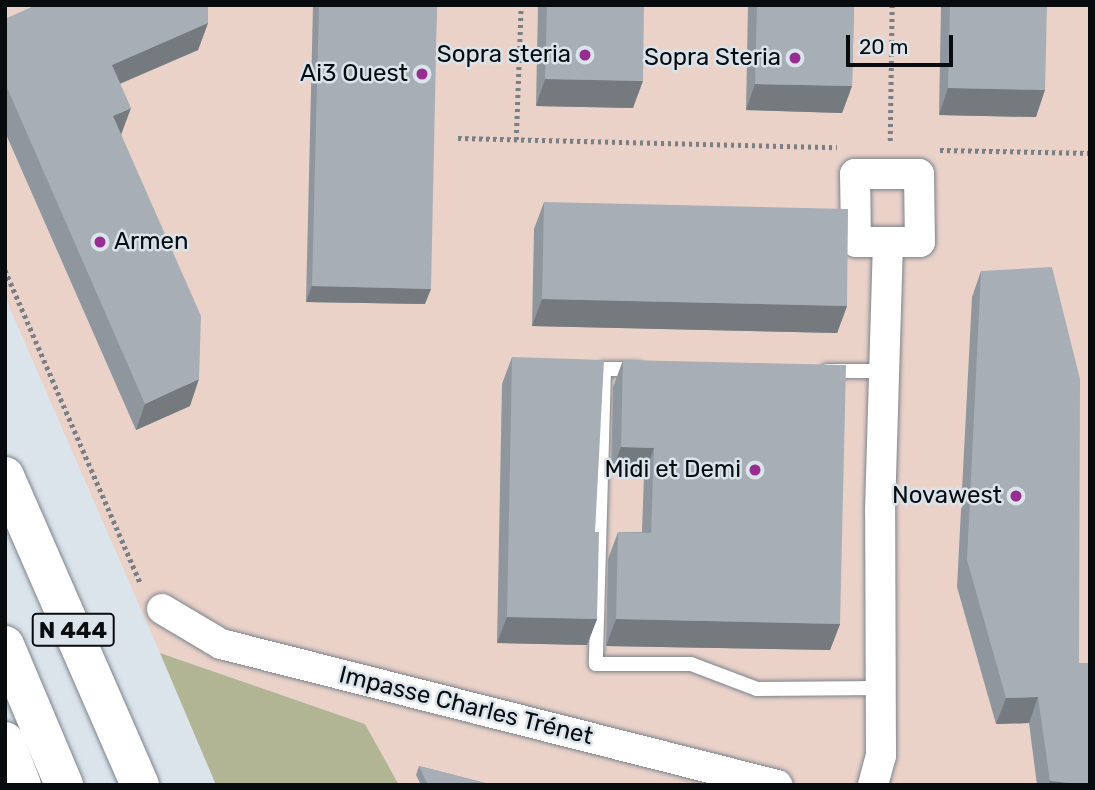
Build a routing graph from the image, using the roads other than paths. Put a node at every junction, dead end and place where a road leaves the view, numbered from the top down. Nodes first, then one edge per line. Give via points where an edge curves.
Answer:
1 (888, 242) junction
2 (657, 370) edge
3 (818, 371) edge
4 (885, 372) junction
5 (5, 476) edge
6 (162, 609) road end
7 (5, 645) edge
8 (881, 688) junction
9 (5, 741) edge
10 (22, 785) edge
11 (64, 785) edge
12 (140, 785) edge
13 (777, 785) edge
14 (873, 785) edge

1 - 1 street via 920,242 919,174 855,174 856,242
1 - 4 street
2 - 8 lane via 604,369 596,664 691,664 757,689
3 - 4 lane
4 - 8 street
5 - 12 highway, N 444
6 - 13 street, Impasse Charles Trénet via 221,644
7 - 11 highway, N 444
8 - 14 street via 881,756
9 - 10 highway

